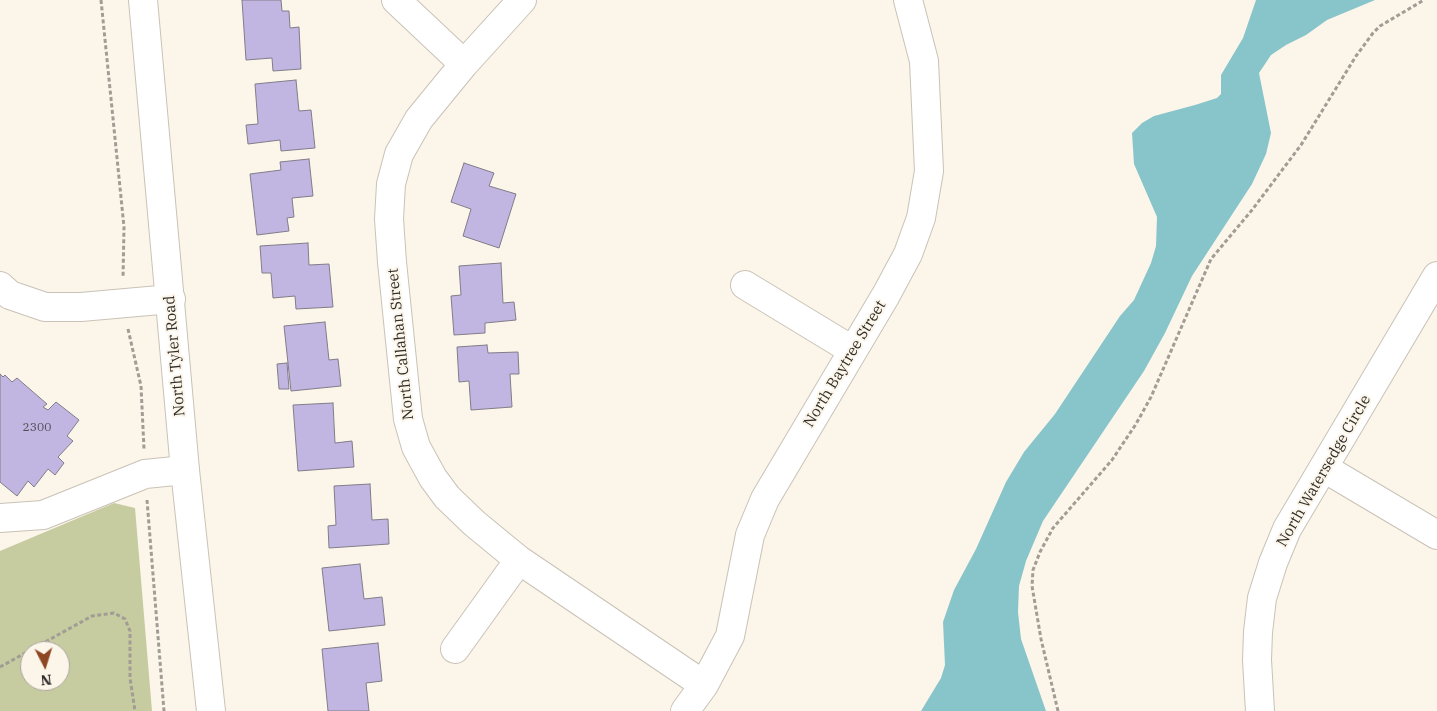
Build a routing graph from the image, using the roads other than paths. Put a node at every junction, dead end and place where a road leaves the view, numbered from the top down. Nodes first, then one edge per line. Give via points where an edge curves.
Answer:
1 (143, 0) edge
2 (396, 0) edge
3 (522, 0) edge
4 (908, 0) edge
5 (464, 64) junction
6 (1437, 276) edge
7 (745, 285) dead end
8 (0, 286) edge
9 (170, 299) junction
10 (852, 350) junction
11 (1324, 468) junction
12 (185, 470) junction
13 (0, 518) edge
14 (1437, 535) edge
15 (519, 560) junction
16 (455, 649) dead end
17 (704, 685) junction
18 (211, 711) edge
19 (685, 711) edge
20 (1260, 711) edge

1 - 9 street, North Tyler Road
2 - 5 street
3 - 5 street, North Callahan Street
4 - 10 street, North Baytree Street via 924,61 929,171 921,218 908,254
5 - 15 street, North Callahan Street via 419,119 400,154 391,184 391,254 408,419 416,447 447,497
6 - 11 street, North Watersedge Circle
7 - 10 street
8 - 9 street via 10,295 45,307
9 - 12 street, North Tyler Road
10 - 17 street, North Baytree Street via 765,499 750,535 730,636
11 - 14 street
11 - 20 street, North Watersedge Circle via 1287,529 1262,598 1257,660
12 - 13 street via 146,474 43,515
12 - 18 street, North Tyler Road
15 - 16 street
15 - 17 street, North Callahan Street
17 - 19 street, North Baytree Street

